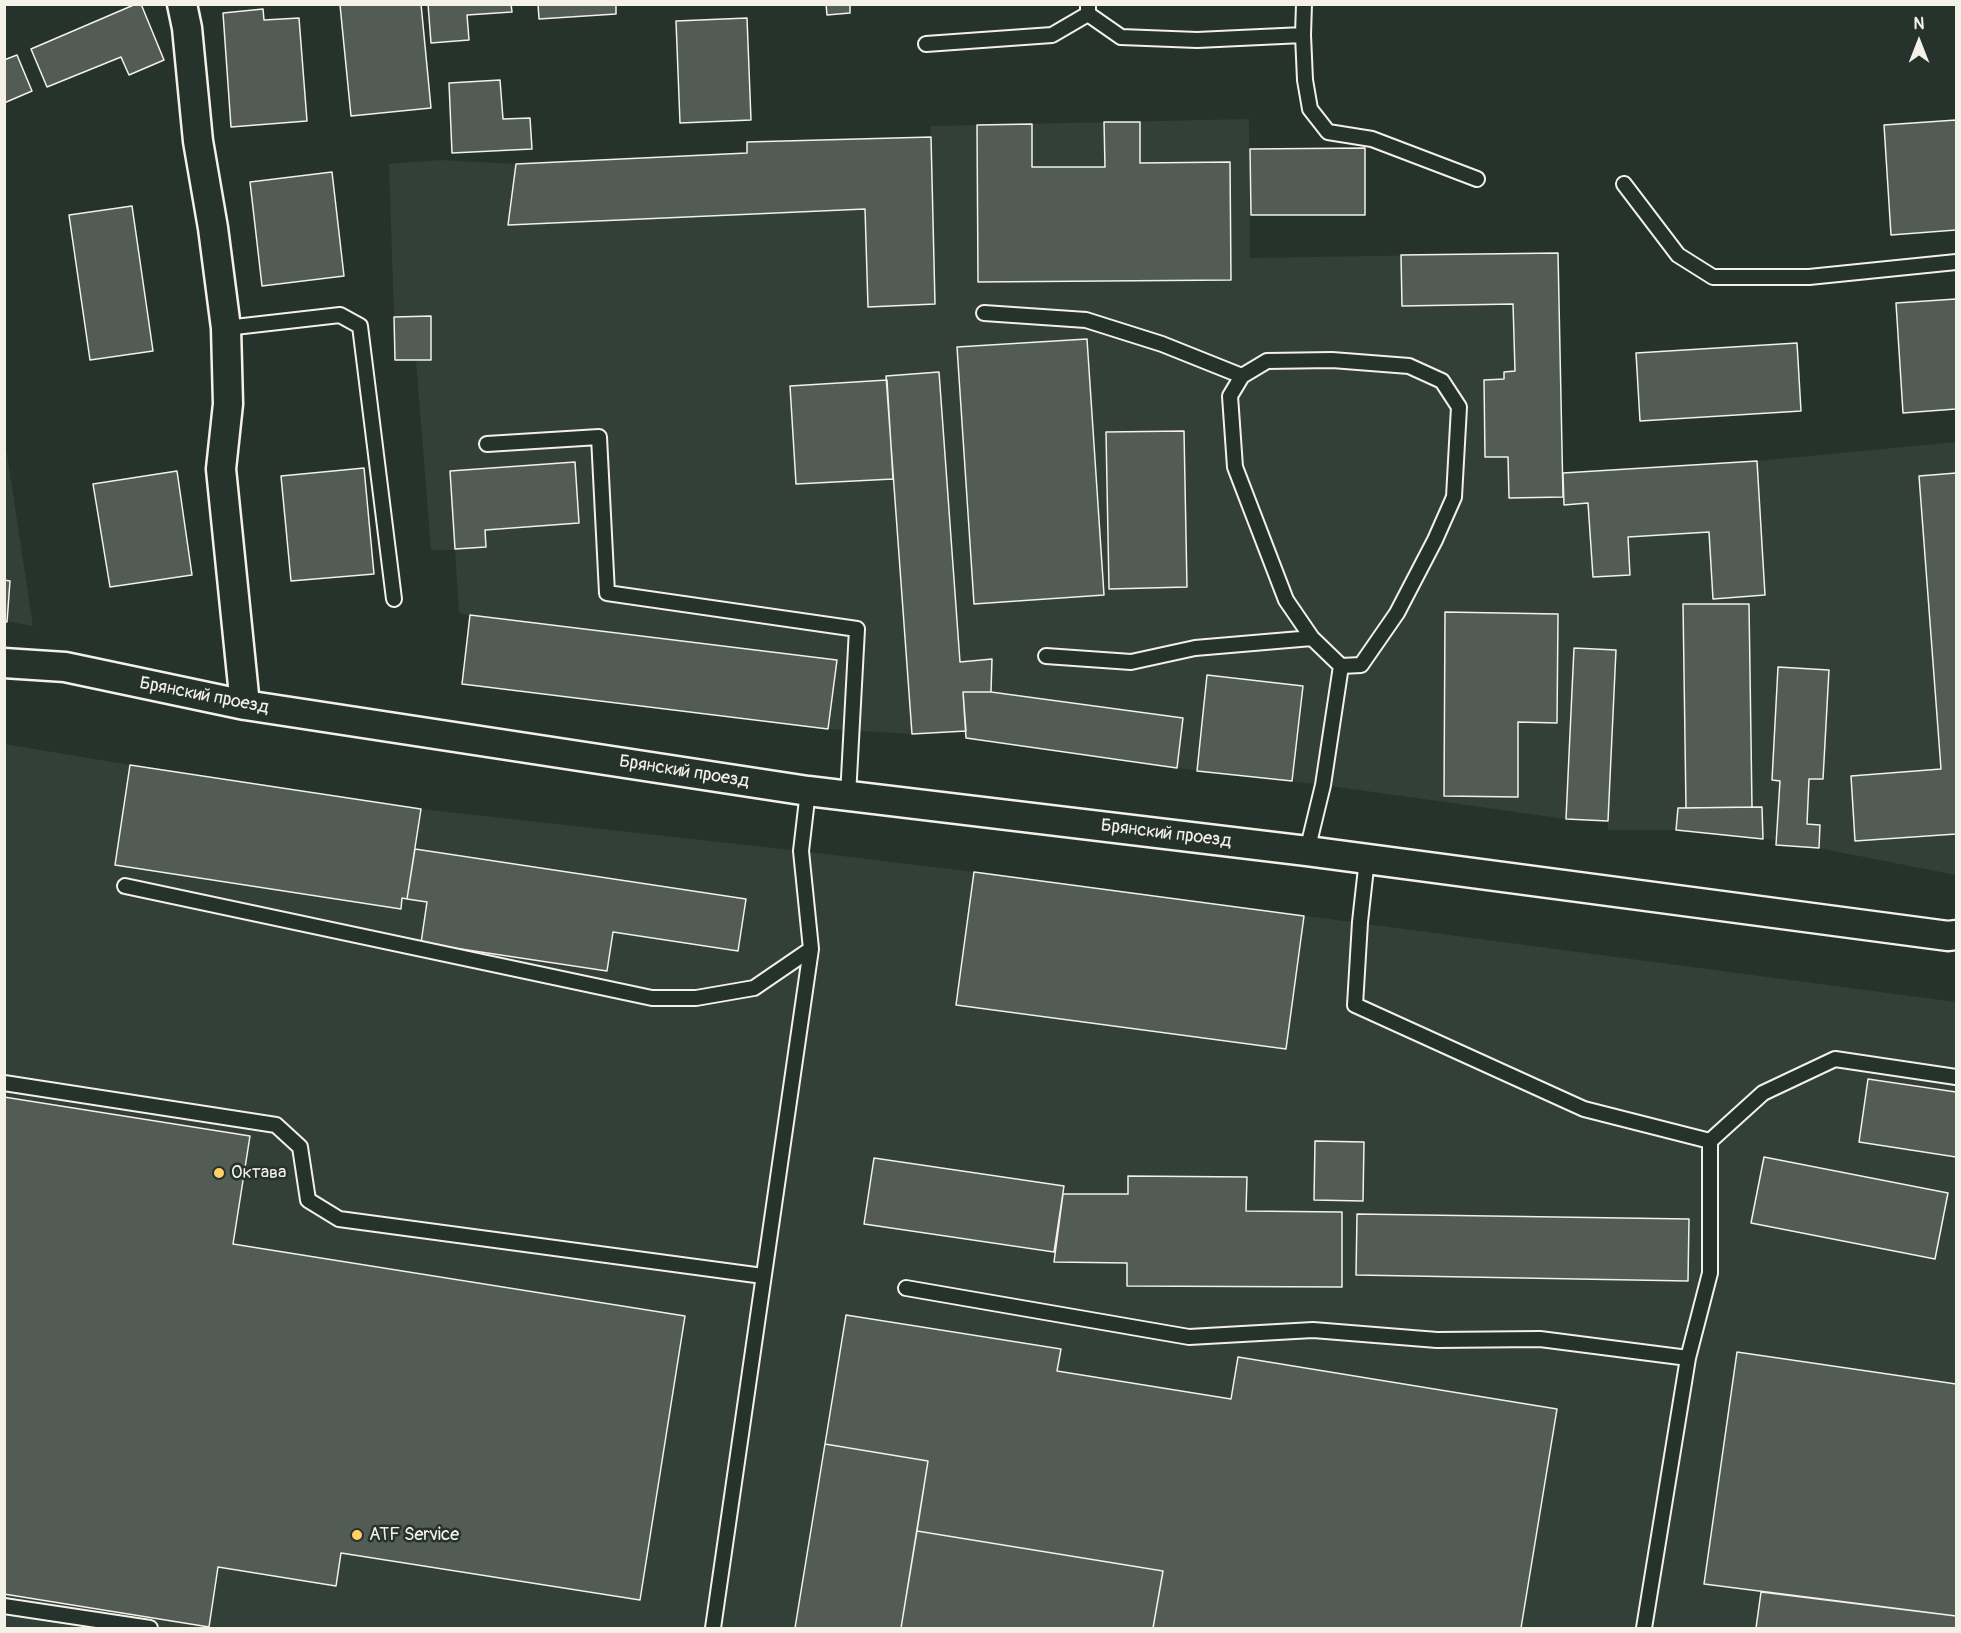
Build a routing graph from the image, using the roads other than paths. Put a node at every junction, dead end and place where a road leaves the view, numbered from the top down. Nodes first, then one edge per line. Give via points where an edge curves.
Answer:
1 (182, 4) edge
2 (1304, 4) edge
3 (1088, 9) edge
4 (1303, 35) junction
5 (926, 44) dead end
6 (1477, 179) dead end
7 (1624, 184) dead end
8 (1956, 262) edge
9 (984, 313) dead end
10 (226, 328) junction
11 (1242, 376) junction
12 (487, 444) dead end
13 (394, 599) dead end
14 (1312, 638) junction
15 (1046, 656) dead end
16 (4, 663) edge
17 (1341, 666) junction
18 (245, 705) junction
19 (808, 791) junction
20 (848, 795) junction
21 (1307, 850) junction
22 (1367, 859) junction
23 (125, 886) dead end
24 (1956, 935) edge
25 (811, 949) junction
26 (1956, 1077) edge
27 (4, 1083) edge
28 (1710, 1142) junction
29 (763, 1276) junction
30 (906, 1288) dead end
31 (1688, 1358) junction
32 (4, 1606) edge
33 (150, 1629) edge
34 (713, 1629) edge
35 (1644, 1629) edge

1 - 10 street
2 - 4 lane
3 - 4 lane via 1121,37 1197,40
3 - 5 lane via 1052,35
4 - 6 lane via 1310,110 1328,132 1372,139
7 - 8 lane via 1678,255 1713,277 1809,278
9 - 11 lane via 1086,320 1162,344
10 - 13 lane via 340,315 360,326
10 - 18 street via 228,404 220,469
11 - 14 lane via 1230,396 1235,467 1286,600
11 - 17 lane via 1268,361 1332,360 1409,366 1442,381 1459,407 1454,497 1435,540 1397,613 1361,664
12 - 20 lane via 599,437 607,593 856,629
14 - 15 lane via 1195,648 1131,662
14 - 17 lane
16 - 18 street, Брянский проезд via 65,668
17 - 21 lane via 1323,784
18 - 19 street, Брянский проезд
19 - 20 street, Брянский проезд
19 - 25 lane via 801,850
20 - 21 street, Брянский проезд
21 - 22 street, Брянский проезд
22 - 24 street, Брянский проезд
22 - 28 lane via 1355,1005 1584,1109
23 - 25 lane via 652,998 696,998 754,988
25 - 29 lane
26 - 28 lane via 1835,1059 1763,1093
27 - 29 lane via 276,1125 300,1147 308,1200 339,1219
28 - 31 lane via 1710,1273
29 - 34 lane
30 - 31 lane via 1189,1337 1313,1330 1437,1340 1540,1339
31 - 35 lane
32 - 33 lane

